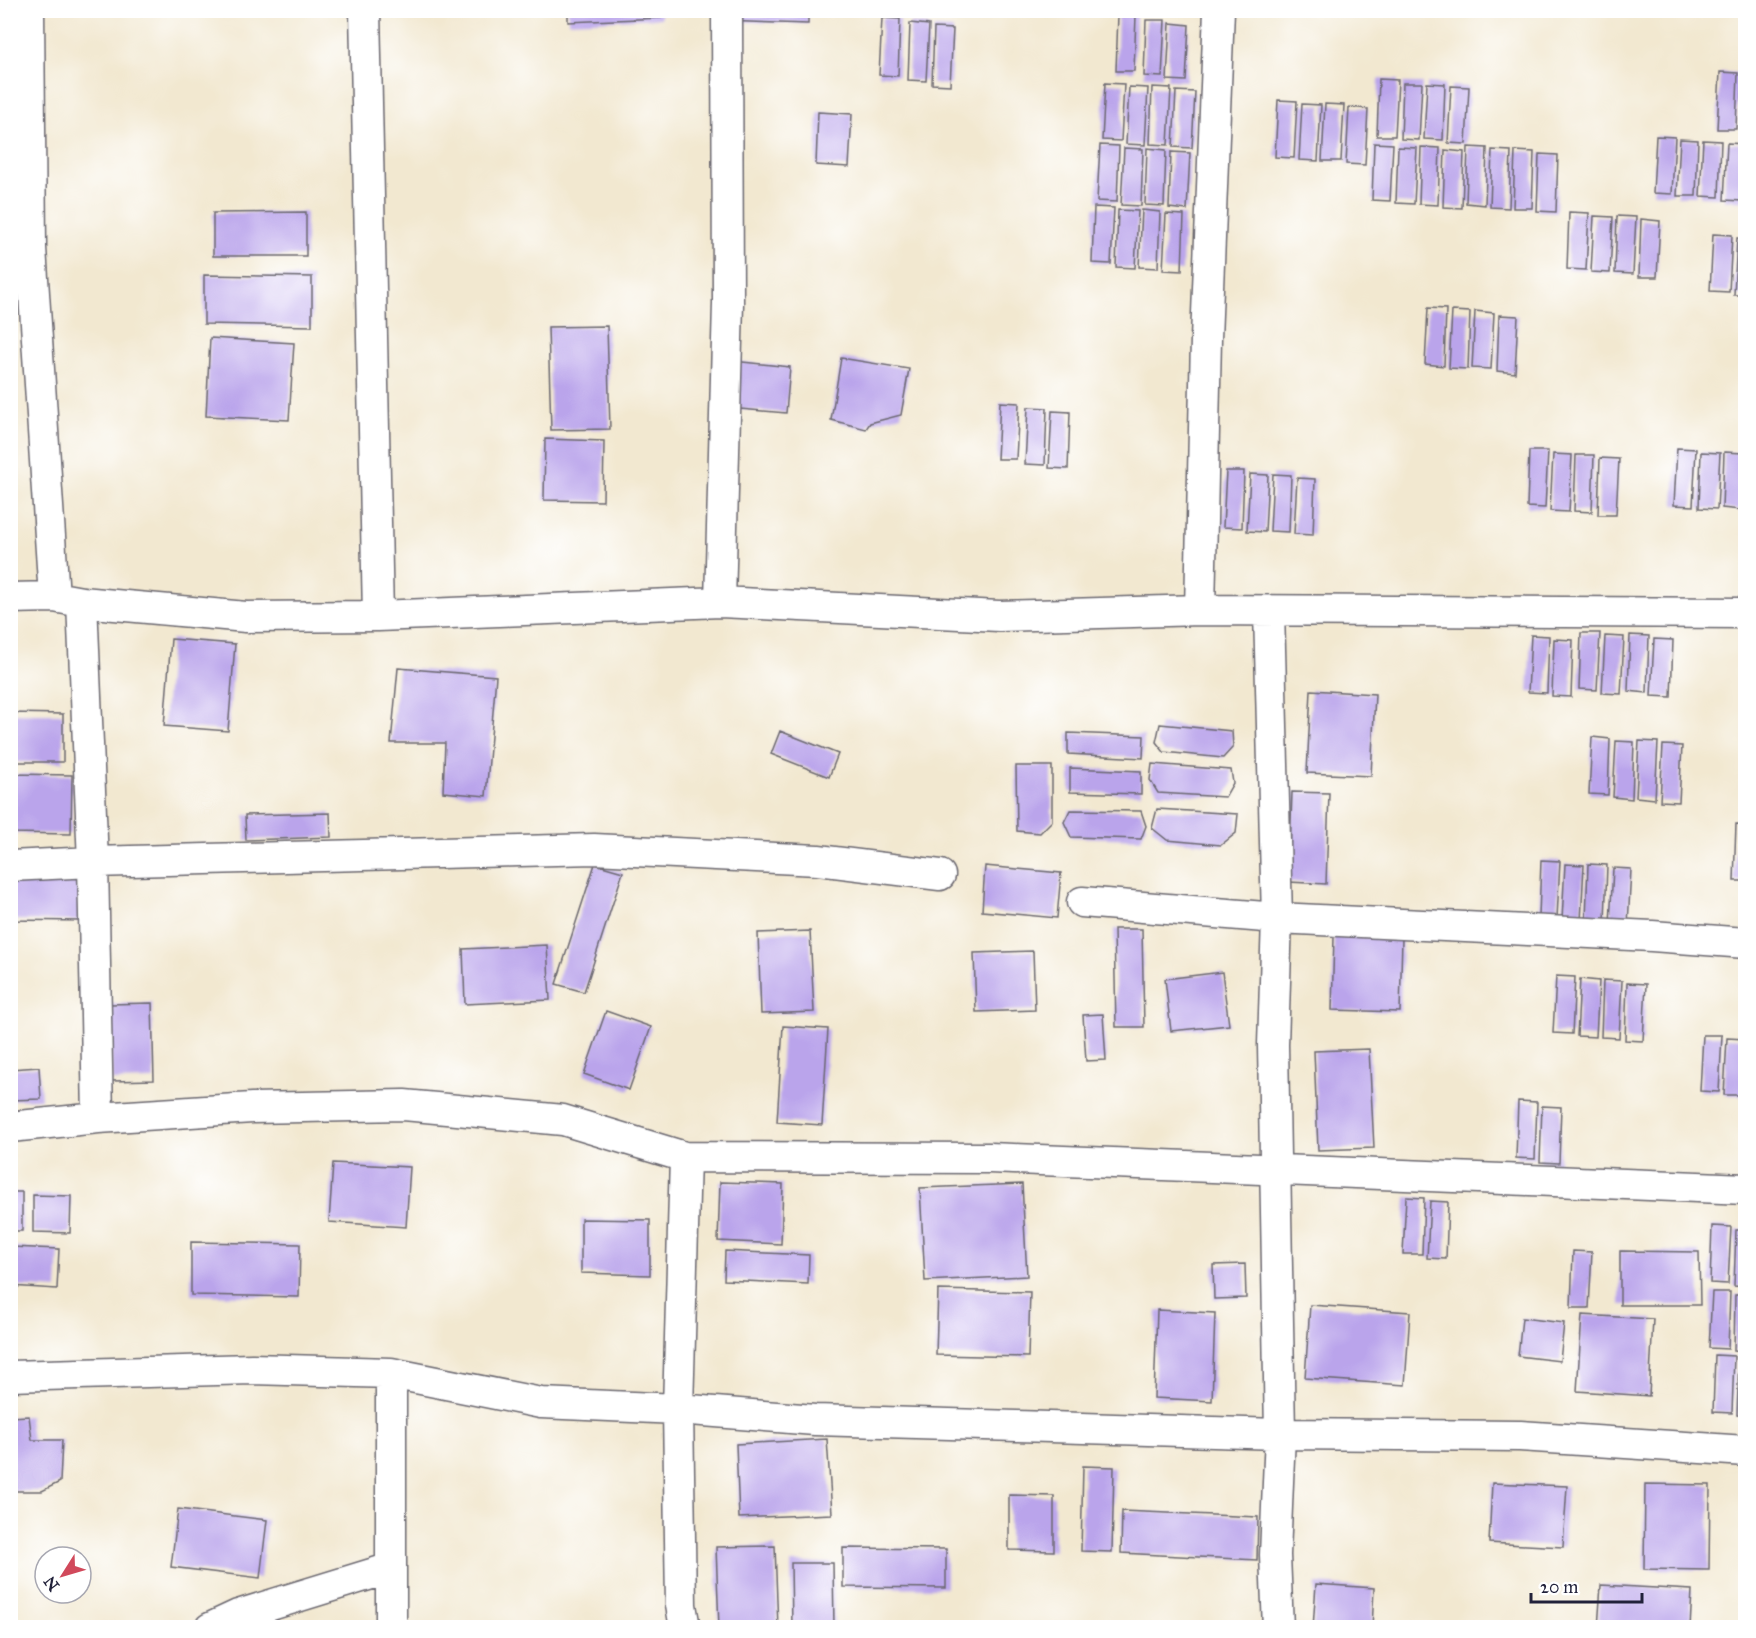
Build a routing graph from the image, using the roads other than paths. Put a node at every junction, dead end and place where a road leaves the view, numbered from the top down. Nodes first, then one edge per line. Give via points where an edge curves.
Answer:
1 (29, 10) edge
2 (365, 10) edge
3 (727, 10) edge
4 (1219, 10) edge
5 (10, 598) edge
6 (68, 599) junction
7 (720, 602) junction
8 (1200, 610) junction
9 (1269, 610) junction
10 (1746, 613) edge
11 (378, 616) junction
12 (93, 861) junction
13 (10, 866) edge
14 (940, 875) dead end
15 (1082, 902) dead end
16 (1277, 918) junction
17 (1746, 943) edge
18 (98, 1118) junction
19 (10, 1127) edge
20 (685, 1157) junction
21 (1274, 1169) junction
22 (1746, 1189) edge
23 (391, 1373) junction
24 (10, 1376) edge
25 (678, 1409) junction
26 (1280, 1434) junction
27 (1746, 1451) edge
28 (391, 1568) junction
29 (210, 1628) edge
30 (391, 1628) edge
31 (685, 1628) edge
32 (1278, 1628) edge

1 - 6 street via 31,248
2 - 11 street
3 - 7 street via 728,303
4 - 8 street
5 - 6 street
6 - 11 street via 246,617
6 - 12 street
7 - 8 street via 999,616
7 - 11 street
8 - 9 street
9 - 10 street
9 - 16 street
12 - 13 street
12 - 14 street via 594,849 818,860
12 - 18 street
15 - 16 street
16 - 17 street
16 - 21 street
18 - 19 street
18 - 20 street via 252,1108 404,1105 563,1120
20 - 21 street via 990,1158
20 - 25 street
21 - 22 street
21 - 26 street
23 - 24 street via 252,1369
23 - 25 street via 541,1403
23 - 28 street
25 - 26 street via 815,1420
25 - 31 street via 681,1605
26 - 27 street via 1520,1436
26 - 32 street via 1275,1555
28 - 29 street via 238,1615
28 - 30 street

